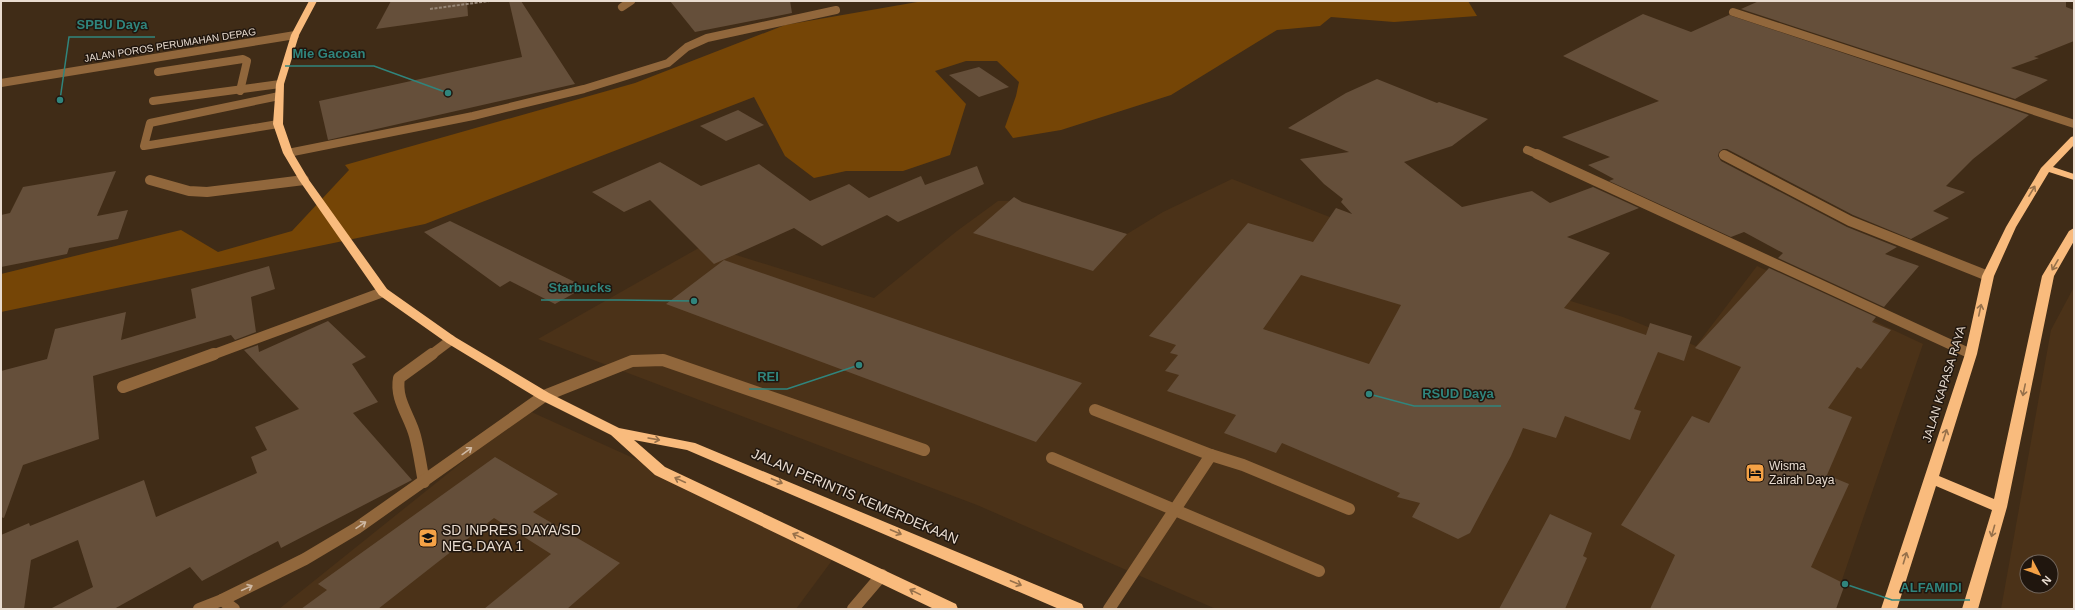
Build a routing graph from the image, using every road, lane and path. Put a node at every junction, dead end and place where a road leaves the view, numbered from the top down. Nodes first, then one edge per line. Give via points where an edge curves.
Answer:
1 (313, 1) edge
2 (489, 1) edge
3 (630, 1) edge
4 (622, 7) dead end
5 (430, 9) dead end
6 (836, 10) dead end
7 (1733, 12) dead end
8 (295, 35) junction
9 (158, 72) dead end
10 (1, 83) edge
11 (280, 84) junction
12 (240, 91) junction
13 (279, 96) junction
14 (153, 101) dead end
15 (278, 124) junction
16 (2074, 124) edge
17 (2074, 139) edge
18 (1527, 150) dead end
19 (288, 153) junction
20 (1724, 155) dead end
21 (2046, 168) junction
22 (2074, 177) edge
23 (150, 180) dead end
24 (306, 182) junction
25 (2074, 231) edge
26 (1988, 276) junction
27 (383, 292) junction
28 (451, 340) junction
29 (1971, 354) junction
30 (123, 387) dead end
31 (544, 396) junction
32 (1095, 410) dead end
33 (616, 432) junction
34 (924, 450) dead end
35 (1211, 455) junction
36 (1052, 458) dead end
37 (1930, 478) junction
38 (424, 482) junction
39 (2000, 507) junction
40 (1349, 509) dead end
41 (1175, 510) junction
42 (1319, 571) dead end
43 (882, 575) junction
44 (222, 600) junction
45 (199, 609) edge
46 (234, 609) edge
47 (852, 609) edge
48 (950, 609) edge
49 (1076, 609) edge
50 (1109, 609) edge
51 (1889, 609) edge
52 (1970, 609) edge

1 - 8 highway, JALAN PERINTIS KEMERDEKAAN
2 - 5 path
3 - 4 street
6 - 19 street via 707,38 687,47 668,63 584,89 473,116
7 - 16 street
8 - 10 street, JALAN POROS PERUMAHAN DEPAG
8 - 11 highway, JALAN PERINTIS KEMERDEKAAN
9 - 12 street via 243,59 248,61
11 - 12 street
11 - 13 highway, JALAN PERINTIS KEMERDEKAAN
12 - 14 street
13 - 15 highway, JALAN PERINTIS KEMERDEKAAN
13 - 15 street via 150,123 144,146
15 - 19 highway, JALAN PERINTIS KEMERDEKAAN
17 - 21 highway, JALAN KAPASA RAYA
18 - 29 street
19 - 24 highway, JALAN PERINTIS KEMERDEKAAN
20 - 26 street via 1850,221
21 - 22 highway
26 -> 21 highway, JALAN KAPASA RAYA via 2011,227
23 - 24 street via 189,191 207,192
24 - 27 highway, JALAN PERINTIS KEMERDEKAAN
25 -> 39 highway via 2048,276
29 -> 26 highway, JALAN KAPASA RAYA
27 - 28 highway, JALAN PERINTIS KEMERDEKAAN
27 - 30 street
28 - 31 highway, JALAN PERINTIS KEMERDEKAAN
28 - 38 street via 399,378 397,384 398,393 415,435
37 -> 29 highway, JALAN KAPASA RAYA
31 - 33 highway, JALAN PERINTIS KEMERDEKAAN
31 - 34 street via 632,361 663,360
38 -> 31 street
32 - 35 street
43 -> 33 highway, JALAN PERINTIS KEMERDEKAAN via 660,471
33 -> 49 highway, JALAN PERINTIS KEMERDEKAAN via 690,446
35 - 40 street via 1243,464
35 - 41 street
36 - 41 street
37 - 39 highway
51 -> 37 highway, JALAN KAPASA RAYA
44 -> 38 street via 305,559 357,528
39 -> 52 highway
41 - 42 street
41 - 50 street
43 - 47 street
48 -> 43 highway, JALAN PERINTIS KEMERDEKAAN
44 - 45 street
44 - 46 street

